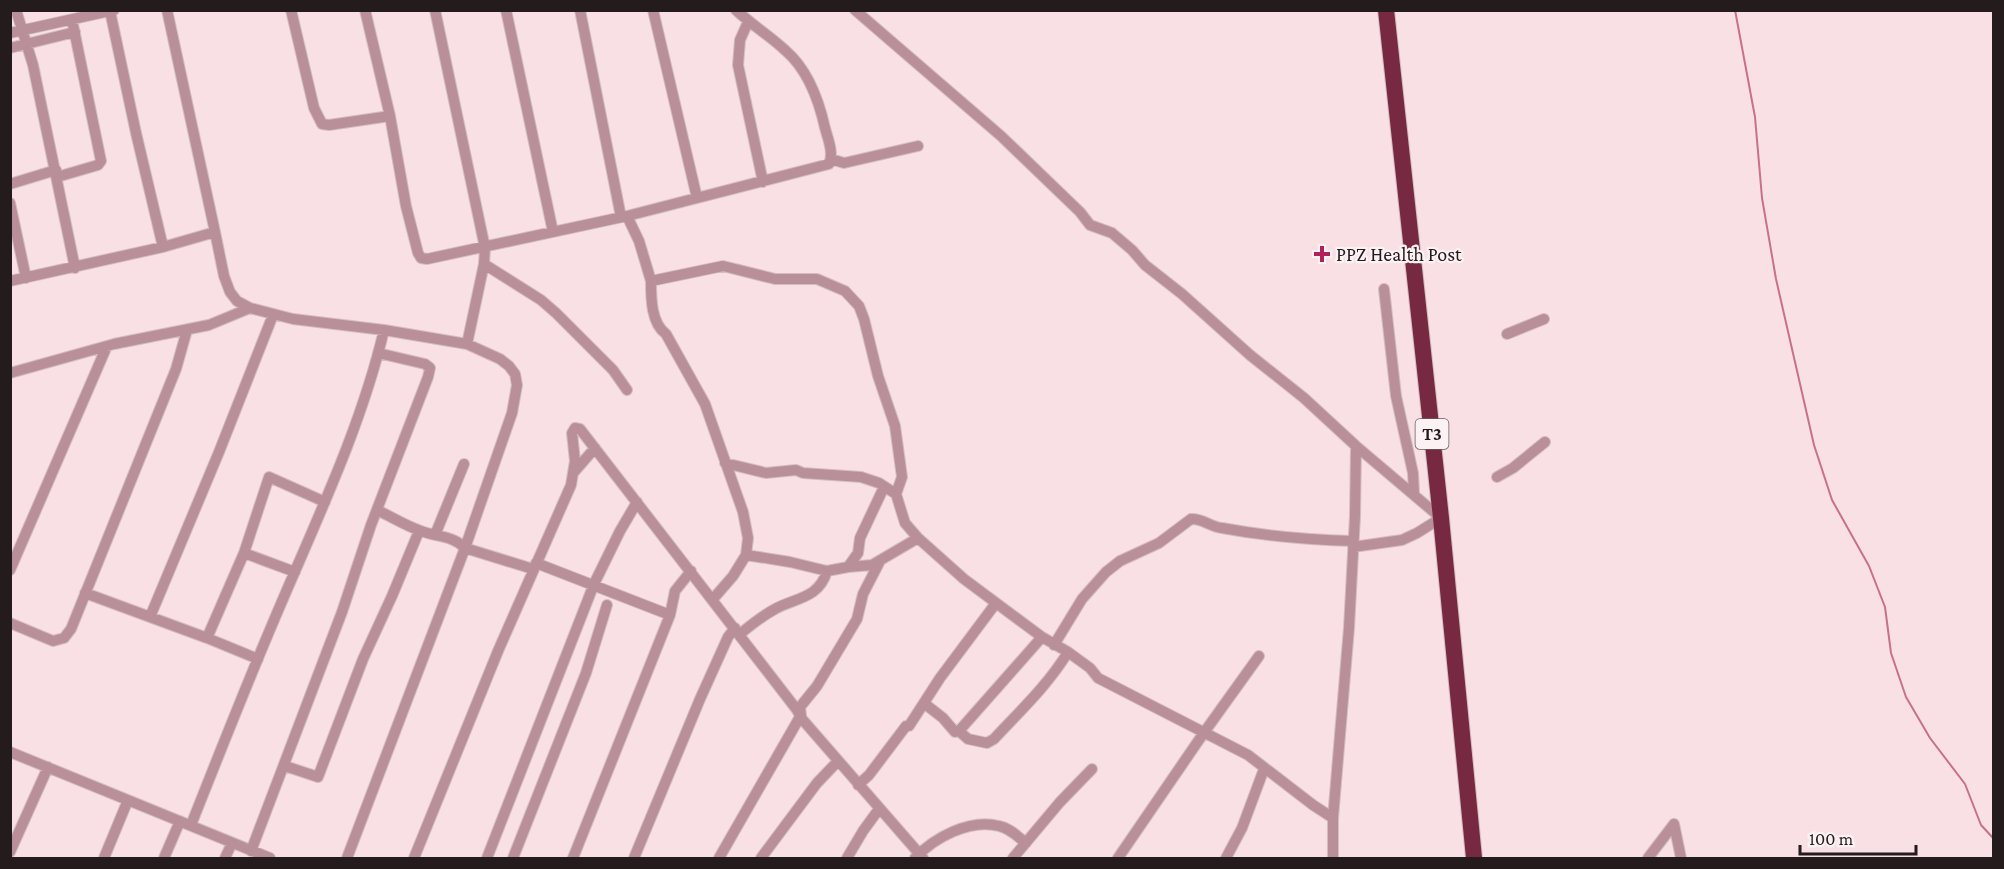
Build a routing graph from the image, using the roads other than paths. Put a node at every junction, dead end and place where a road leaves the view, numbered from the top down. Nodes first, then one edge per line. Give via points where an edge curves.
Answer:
1 (16, 10) edge
2 (167, 10) edge
3 (291, 10) edge
4 (365, 10) edge
5 (435, 10) edge
6 (506, 10) edge
7 (580, 10) edge
8 (653, 10) edge
9 (735, 10) edge
10 (855, 10) edge
11 (1386, 10) edge
12 (107, 11) edge
13 (72, 20) junction
14 (748, 22) junction
15 (23, 30) junction
16 (75, 32) junction
17 (10, 33) edge
18 (28, 44) junction
19 (10, 48) edge
20 (390, 116) junction
21 (918, 146) dead end
22 (831, 159) junction
23 (57, 173) junction
24 (763, 182) junction
25 (10, 184) edge
26 (697, 198) junction
27 (10, 202) edge
28 (624, 216) junction
29 (214, 232) junction
30 (553, 232) junction
31 (164, 247) junction
32 (485, 248) junction
33 (484, 264) junction
34 (75, 268) junction
35 (26, 278) junction
36 (10, 281) edge
37 (651, 281) junction
38 (1384, 289) dead end
39 (250, 308) junction
40 (273, 315) junction
41 (1544, 319) dead end
42 (188, 330) junction
43 (384, 330) junction
44 (1507, 334) dead end
45 (467, 344) junction
46 (106, 346) junction
47 (378, 353) junction
48 (10, 373) edge
49 (627, 390) dead end
50 (1545, 442) dead end
51 (1356, 446) junction
52 (595, 448) junction
53 (725, 463) junction
54 (464, 464) dead end
55 (574, 472) junction
56 (1497, 477) dead end
57 (884, 487) junction
58 (1414, 493) junction
59 (896, 494) junction
60 (325, 502) junction
61 (637, 502) junction
62 (377, 510) junction
63 (1441, 518) junction
64 (419, 531) junction
65 (435, 535) junction
66 (918, 538) junction
67 (1353, 544) junction
68 (465, 548) junction
69 (244, 553) junction
70 (746, 555) junction
71 (880, 561) junction
72 (535, 566) junction
73 (848, 567) junction
74 (10, 570) edge
75 (691, 571) junction
76 (295, 572) junction
77 (827, 572) junction
78 (594, 584) junction
79 (85, 593) junction
80 (713, 598) junction
81 (996, 603) junction
82 (607, 605) dead end
83 (670, 615) junction
84 (150, 617) junction
85 (10, 623) edge
86 (737, 631) junction
87 (1042, 637) junction
88 (207, 638) junction
89 (1054, 645) junction
90 (1068, 652) junction
91 (1259, 656) dead end
92 (258, 659) junction
93 (925, 704) junction
94 (801, 717) junction
95 (959, 731) junction
96 (1203, 734) junction
97 (10, 752) edge
98 (838, 761) junction
99 (285, 766) junction
100 (48, 767) junction
101 (1092, 769) dead end
102 (1264, 769) junction
103 (858, 785) junction
104 (128, 800) junction
105 (879, 809) junction
106 (1334, 818) junction
107 (185, 823) junction
108 (231, 843) junction
109 (1026, 843) junction
110 (251, 851) junction
111 (10, 852) edge
112 (919, 857) edge
113 (104, 858) edge
114 (164, 858) edge
115 (225, 858) edge
116 (270, 858) edge
117 (347, 858) edge
118 (414, 858) edge
119 (487, 858) edge
120 (513, 858) edge
121 (573, 858) edge
122 (634, 858) edge
123 (719, 858) edge
124 (761, 858) edge
125 (847, 858) edge
126 (1013, 858) edge
127 (1118, 858) edge
128 (1226, 858) edge
129 (1333, 858) edge
130 (1474, 858) edge
131 (1648, 858) edge
132 (1681, 858) edge

1 - 15 street
2 - 29 street
3 - 20 street via 314,108 322,124
4 - 20 street
5 - 32 street
6 - 30 street
7 - 28 street
8 - 26 street
9 - 14 street
10 - 51 street via 1001,136 1090,225 1112,233
11 - 63 highway, T3
12 - 13 street
12 - 31 street
13 - 15 street
13 - 16 street
14 - 22 street via 787,51 801,67 815,94
14 - 24 street via 740,40 738,65
15 - 17 street
15 - 18 street
16 - 18 street
16 - 23 street via 101,161 98,165
18 - 19 street
18 - 23 street
20 - 32 street via 406,206 421,258
21 - 22 street via 844,163
22 - 24 street via 829,164
23 - 25 street
23 - 34 street
24 - 26 street
26 - 28 street
27 - 35 street
28 - 30 street
28 - 37 street via 639,241
29 - 31 street
29 - 39 street via 230,292
30 - 32 street
31 - 34 street
32 - 33 street
33 - 45 street
33 - 49 street via 556,313 613,370
34 - 35 street
35 - 36 street
37 - 53 street via 650,294 660,329 705,404
37 - 59 street via 723,266 775,279 817,279 845,291 859,306 864,319 898,438 902,477
38 - 58 street via 1396,396
39 - 40 street
39 - 42 street
40 - 43 street
40 - 84 street
41 - 44 street
42 - 46 street
42 - 79 street via 176,369
43 - 45 street
43 - 47 street
45 - 68 street via 509,366 517,385 512,413
46 - 48 street
46 - 74 street
47 - 60 street
47 - 62 street via 430,368
50 - 56 street
51 - 58 street
51 - 67 street
52 - 55 street
52 - 55 street via 575,428
52 - 61 street
53 - 57 street via 766,473 796,470 861,477
53 - 70 street via 743,512 748,538
54 - 65 street
55 - 72 street
57 - 59 street
57 - 73 street via 860,538 858,553
58 - 63 street
59 - 66 street via 905,523
60 - 69 street via 269,477
60 - 76 street
61 - 75 street
61 - 78 street
62 - 64 street
62 - 99 street
63 - 67 street via 1402,540
63 - 130 highway, T3
64 - 65 street
64 - 99 street via 363,659 318,777
65 - 68 street via 450,538
66 - 71 street
66 - 81 street
67 - 89 street via 1240,531 1191,519 1159,543 1106,572 1082,599
67 - 106 street
68 - 72 street
68 - 117 street
69 - 76 street
69 - 88 street
70 - 77 street
70 - 80 street
71 - 73 street
71 - 94 street via 863,594 857,619 800,707
72 - 78 street
72 - 118 street
73 - 77 street
75 - 80 street
75 - 83 street via 675,591
76 - 92 street
77 - 86 street via 804,599 776,608
78 - 83 street
78 - 119 street
79 - 84 street
79 - 85 street via 71,629 58,641
80 - 86 street
81 - 87 street
81 - 93 street
82 - 120 street via 586,673
83 - 121 street
84 - 88 street
86 - 94 street
86 - 122 street via 728,637
87 - 89 street
87 - 95 street
88 - 92 street
89 - 90 street
90 - 95 street via 994,739 969,739
90 - 96 street via 1098,678
91 - 96 street
92 - 107 street
93 - 95 street via 955,732
93 - 103 street
94 - 98 street
94 - 123 street
96 - 102 street via 1248,755
96 - 127 street
97 - 100 street
98 - 103 street
98 - 124 street
99 - 110 street
100 - 104 street
100 - 111 street
101 - 109 street
102 - 106 street
102 - 128 street
103 - 105 street
104 - 107 street
104 - 113 street
105 - 112 street
105 - 125 street
106 - 129 street
107 - 108 street
107 - 114 street
108 - 110 street
108 - 115 street
109 - 112 street via 1010,830 985,825 944,834
109 - 126 street
110 - 116 street
131 - 132 street via 1674,824

